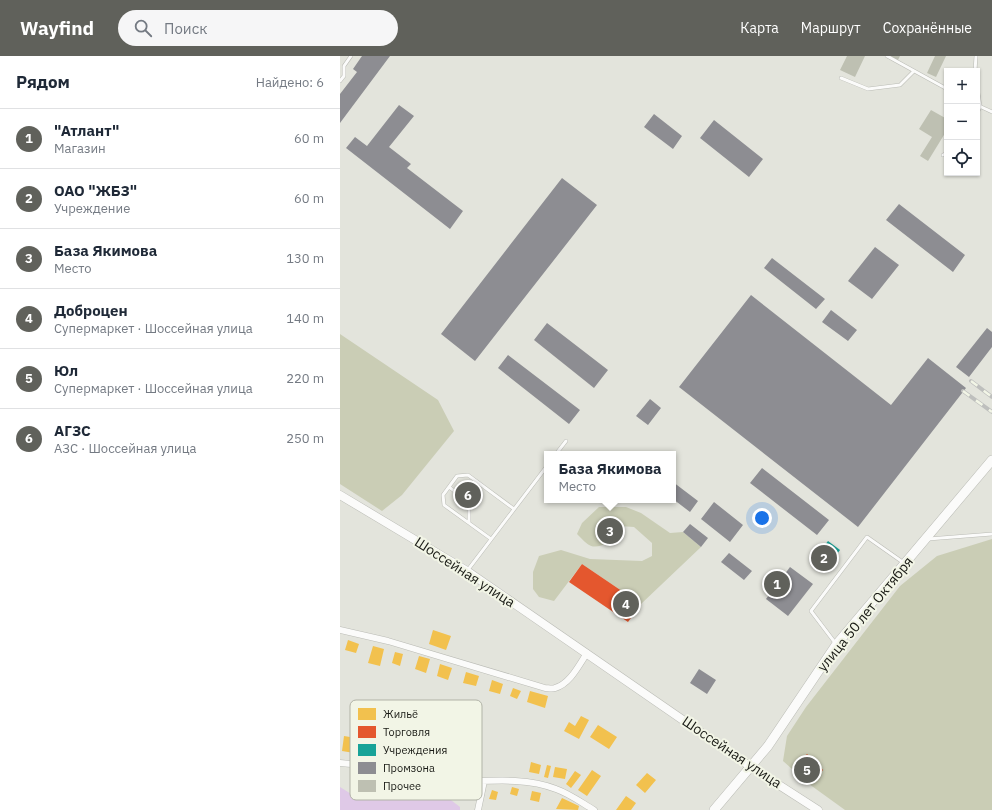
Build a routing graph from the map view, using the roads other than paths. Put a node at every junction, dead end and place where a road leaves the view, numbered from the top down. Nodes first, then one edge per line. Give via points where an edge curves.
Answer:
1 (351, 56) edge
2 (886, 56) edge
3 (976, 56) edge
4 (975, 68) edge
5 (914, 71) junction
6 (841, 78) dead end
7 (340, 81) edge
8 (944, 87) edge
9 (980, 107) edge
10 (992, 112) edge
11 (566, 441) dead end
12 (558, 451) edge
13 (992, 460) edge
14 (544, 470) edge
15 (449, 486) junction
16 (340, 495) edge
17 (514, 509) junction
18 (469, 523) junction
19 (992, 534) edge
20 (491, 539) junction
21 (926, 539) junction
22 (906, 564) junction
23 (467, 571) junction
24 (340, 630) edge
25 (836, 645) junction
26 (587, 653) junction
27 (340, 763) edge
28 (350, 764) edge
29 (751, 767) junction
30 (484, 781) joint
31 (482, 791) edge
32 (480, 800) edge
33 (478, 810) edge
34 (594, 810) edge
35 (714, 810) edge
36 (818, 810) edge

1 - 7 lane via 344,66 344,76
2 - 5 lane
3 - 4 lane
5 - 6 lane via 900,85 868,89
5 - 8 lane
9 - 10 lane
11 - 12 lane
13 - 21 main road, улица 50 лет Октября
14 - 17 lane
15 - 17 lane via 457,476 468,475
15 - 18 lane via 469,502
15 - 18 lane via 443,496 444,505
16 - 23 street, Шоссейная улица
17 - 20 lane
18 - 20 lane
19 - 21 lane
20 - 23 lane
21 - 22 main road, улица 50 лет Октября
22 - 25 main road, улица 50 лет Октября
22 - 25 lane via 867,537 811,611
23 - 26 street, Шоссейная улица
24 - 26 street via 388,641 545,688 554,688 562,684
25 - 29 main road, улица 50 лет Октября
26 - 29 street, Шоссейная улица
27 - 28 street
29 - 35 main road, улица 50 лет Октября
29 - 36 street, Шоссейная улица
30 - 31 street
30 - 34 street via 539,784 557,789
32 - 33 street

